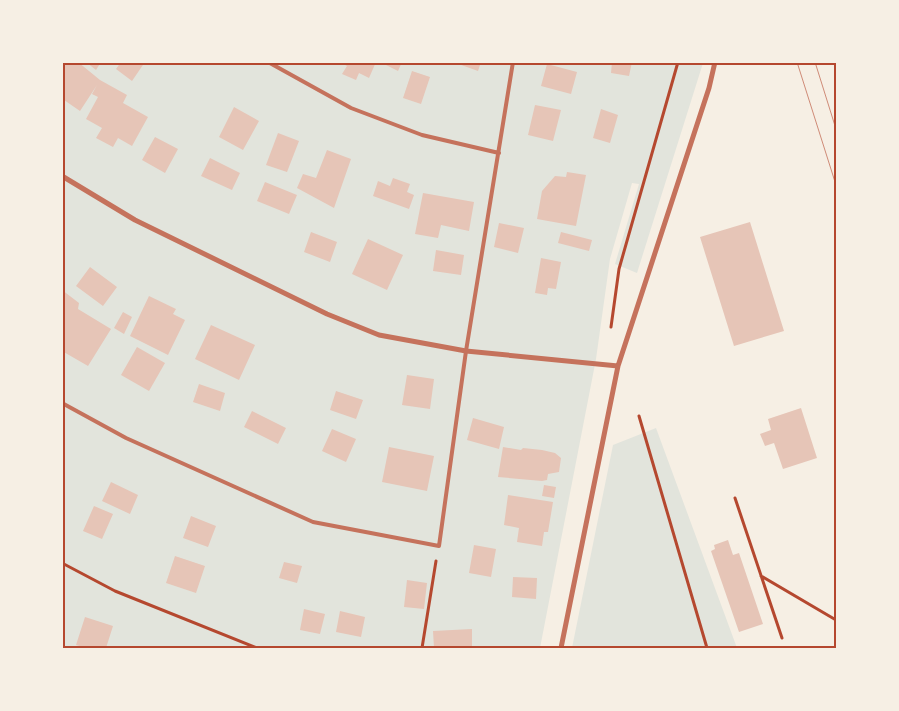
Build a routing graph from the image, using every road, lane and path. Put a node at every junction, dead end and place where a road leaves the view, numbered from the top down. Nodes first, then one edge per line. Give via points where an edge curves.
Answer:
1 (268, 62) edge
2 (513, 62) edge
3 (678, 62) edge
4 (715, 62) edge
5 (498, 153) junction
6 (62, 176) edge
7 (466, 351) junction
8 (605, 365) junction
9 (618, 366) junction
10 (62, 403) edge
11 (639, 416) dead end
12 (735, 498) dead end
13 (439, 546) junction
14 (62, 564) edge
15 (761, 576) junction
16 (836, 620) edge
17 (782, 638) dead end
18 (257, 648) edge
19 (422, 648) edge
20 (561, 648) edge
21 (707, 648) edge

1 - 5 lane via 352,108 422,135
2 - 5 lane
3 - 8 path via 619,268
4 - 9 street
5 - 7 lane
6 - 7 street via 134,220 327,314 379,335
7 - 8 street
7 - 13 lane
8 - 9 street
9 - 20 street
10 - 13 lane via 126,438 313,522
11 - 21 path
12 - 15 path
13 - 19 path
14 - 18 path via 115,591
15 - 16 path
15 - 17 path

